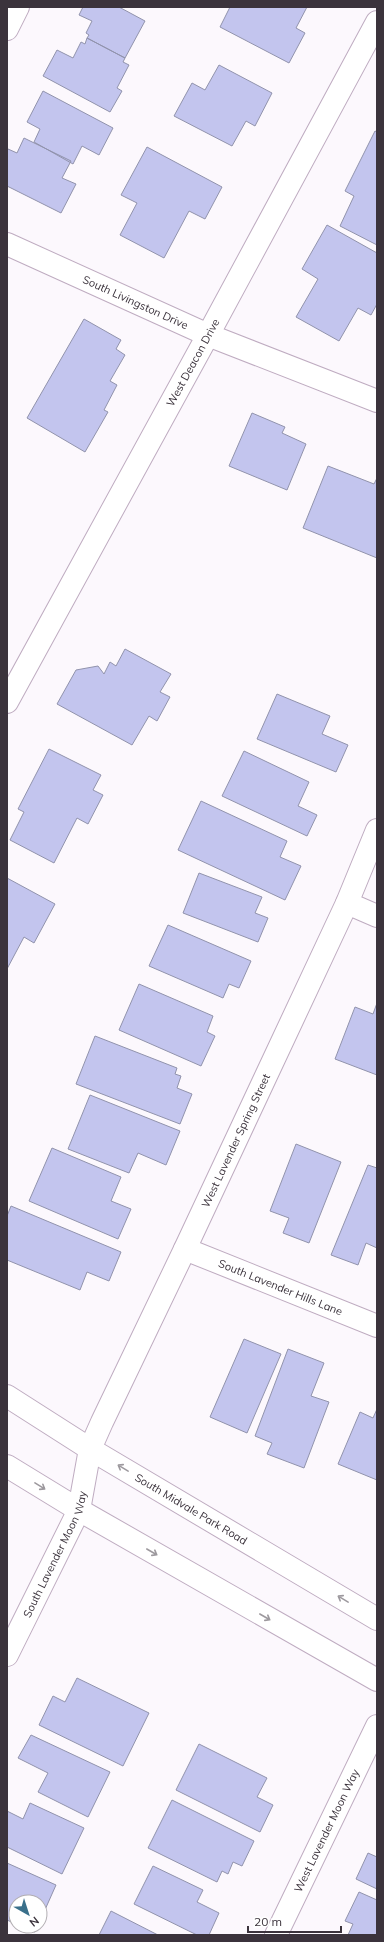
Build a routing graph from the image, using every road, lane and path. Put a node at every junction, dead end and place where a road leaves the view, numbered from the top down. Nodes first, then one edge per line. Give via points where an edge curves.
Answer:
1 (18, 7) edge
2 (377, 22) edge
3 (7, 29) edge
4 (7, 244) edge
5 (208, 335) junction
6 (377, 401) edge
7 (7, 702) edge
8 (377, 830) edge
9 (347, 903) junction
10 (377, 916) edge
11 (185, 1249) junction
12 (377, 1326) edge
13 (7, 1396) edge
14 (90, 1449) junction
15 (7, 1466) edge
16 (79, 1510) junction
17 (377, 1619) edge
18 (7, 1655) edge
19 (377, 1680) edge
20 (377, 1726) edge
21 (276, 1935) edge

1 - 3 street
2 - 5 street, West Deacon Drive
4 - 5 street, South Livingston Drive
5 - 6 street, South Livingston Drive
5 - 7 street, West Deacon Drive
8 - 9 street, West Lavender Spring Street
9 - 10 street
9 - 11 street, West Lavender Spring Street
11 - 12 street, South Lavender Hills Lane
11 - 14 street, West Lavender Spring Street
13 - 14 street, South Midvale Park Road
14 - 16 street, South Lavender Moon Way
17 -> 14 street, South Midvale Park Road
15 -> 16 street
16 - 18 street, South Lavender Moon Way
16 -> 19 street
20 - 21 street, West Lavender Moon Way

